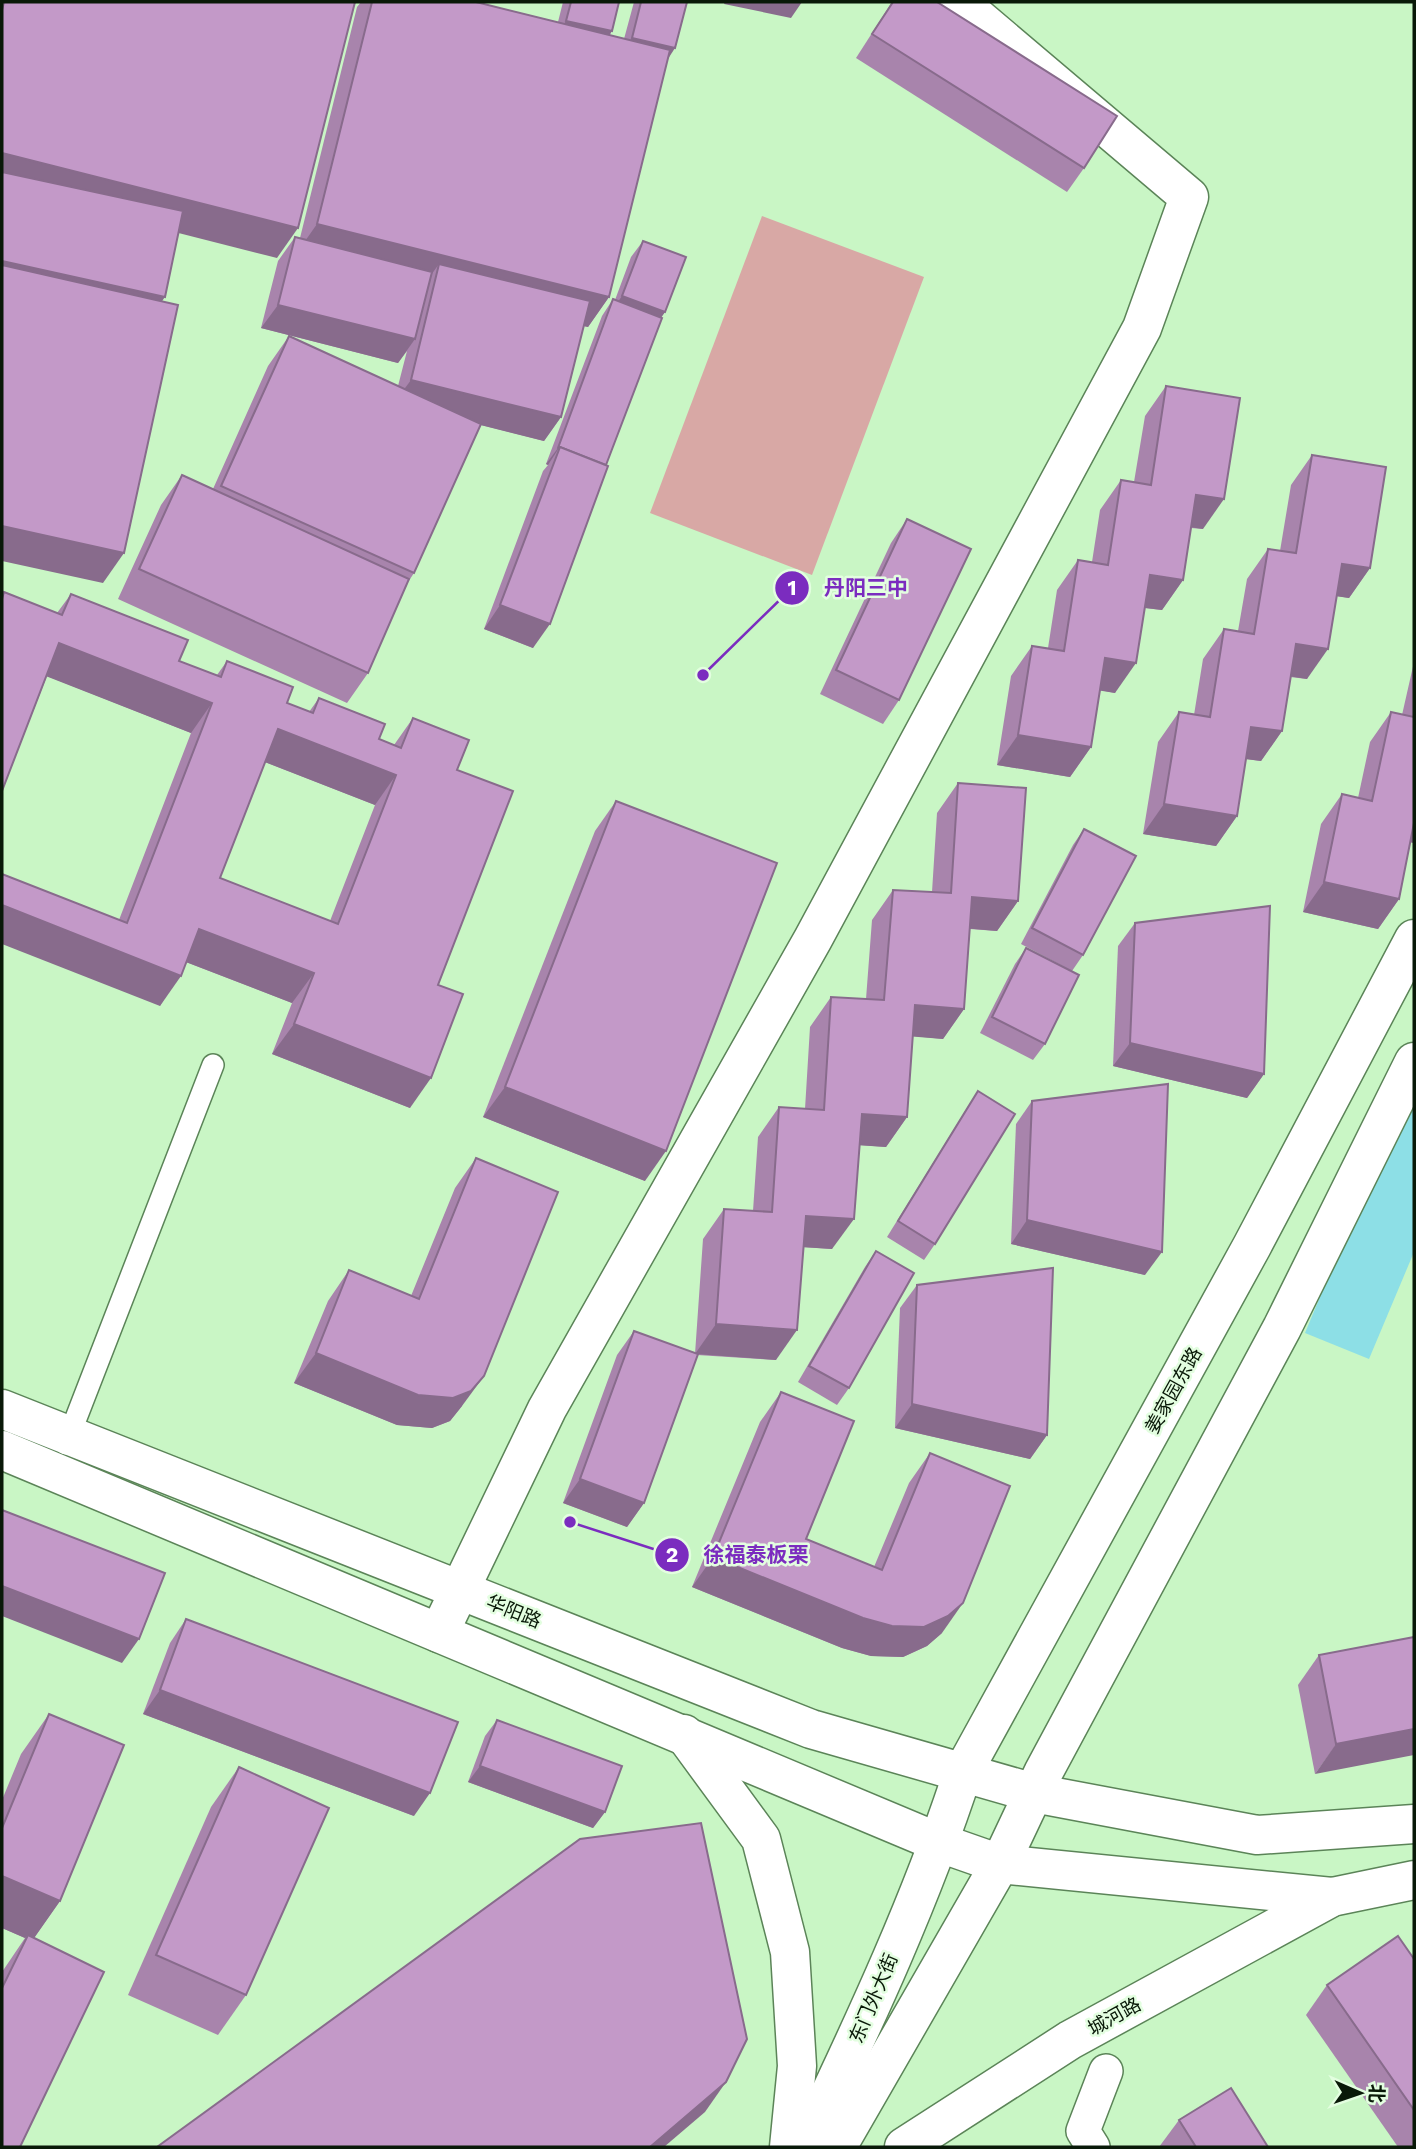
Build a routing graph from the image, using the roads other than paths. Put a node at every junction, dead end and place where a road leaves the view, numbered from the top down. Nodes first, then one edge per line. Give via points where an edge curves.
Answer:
1 (959, 2) edge
2 (1414, 939) edge
3 (1414, 1062) edge
4 (213, 1065) dead end
5 (2, 1409) edge
6 (69, 1435) junction
7 (2, 1450) edge
8 (55, 1472) junction
9 (460, 1590) junction
10 (439, 1633) junction
11 (683, 1733) junction
12 (963, 1772) junction
13 (1034, 1793) junction
14 (1414, 1824) edge
15 (940, 1843) junction
16 (1000, 1864) junction
17 (1414, 1880) edge
18 (1332, 1897) junction
19 (1106, 2071) dead end
20 (789, 2147) edge
21 (798, 2147) edge
22 (837, 2147) edge
23 (904, 2147) edge
24 (1093, 2147) edge

1 - 9 main road via 1189,197 1142,328 813,939 548,1409
2 - 12 main road, 姜家园东路 via 1252,1246
3 - 13 main road via 1282,1328
4 - 6 lane
5 - 6 main road, 华阳路
6 - 8 lane
6 - 9 main road, 华阳路
7 - 8 main road
8 - 10 main road
9 - 10 main road
9 - 12 main road, 华阳路 via 811,1728
10 - 11 main road
11 - 15 main road
11 - 20 main road via 761,1839 790,1952 797,2066
12 - 13 main road, 华阳路
12 - 15 main road, 姜家园东路
13 - 14 main road via 1257,1835
13 - 16 main road
15 - 16 main road
15 - 21 main road, 东门外大街 via 853,2045 809,2138
16 - 18 main road, 城河路
16 - 22 main road, 东门外大街
17 - 18 main road, 城河路
18 - 23 main road, 城河路 via 1070,2040
19 - 24 street via 1083,2131

